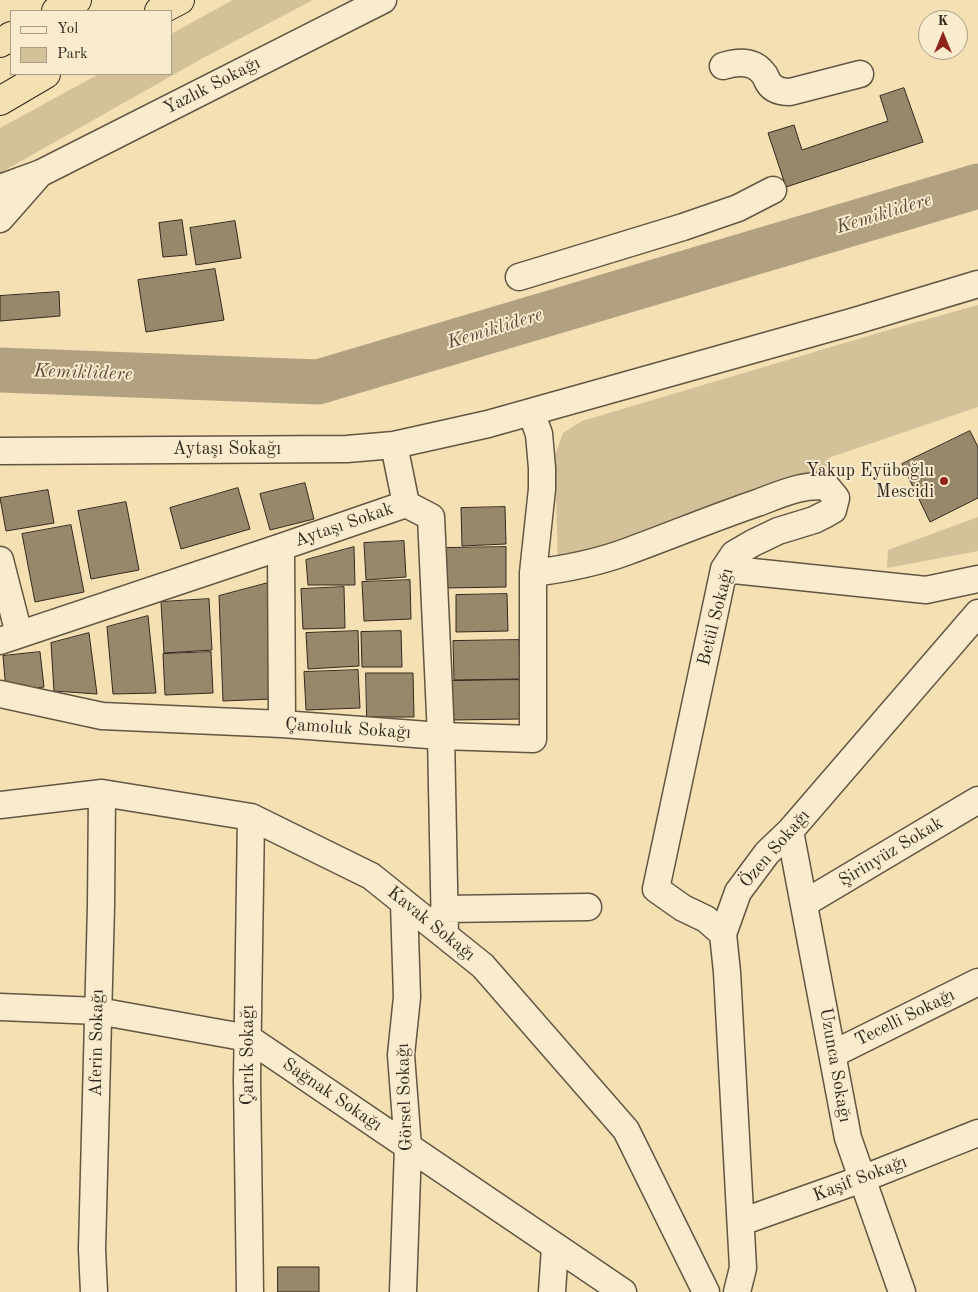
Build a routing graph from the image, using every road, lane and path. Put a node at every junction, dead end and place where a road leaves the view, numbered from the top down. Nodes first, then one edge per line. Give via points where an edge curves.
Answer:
1 (77, 0) edge
2 (180, 0) edge
3 (383, 0) edge
4 (58, 10) edge
5 (161, 10) edge
6 (723, 66) dead end
7 (860, 74) dead end
8 (44, 75) edge
9 (0, 101) edge
10 (41, 173) junction
11 (0, 188) edge
12 (772, 190) dead end
13 (0, 219) edge
14 (519, 277) dead end
15 (978, 284) edge
16 (531, 412) junction
17 (394, 445) junction
18 (0, 452) edge
19 (406, 504) junction
20 (281, 547) junction
21 (0, 560) edge
22 (724, 569) junction
23 (533, 573) junction
24 (978, 579) edge
25 (978, 613) edge
26 (9, 637) edge
27 (0, 694) edge
28 (282, 724) junction
29 (441, 736) junction
30 (102, 794) junction
31 (978, 800) edge
32 (0, 805) edge
33 (251, 817) junction
34 (790, 831) junction
35 (404, 902) junction
36 (805, 903) junction
37 (588, 907) dead end
38 (444, 909) junction
39 (723, 934) junction
40 (445, 935) junction
41 (978, 982) edge
42 (0, 1007) edge
43 (98, 1011) junction
44 (248, 1038) junction
45 (833, 1054) junction
46 (978, 1133) edge
47 (408, 1147) junction
48 (862, 1179) junction
49 (741, 1222) junction
50 (555, 1248) junction
51 (94, 1292) edge
52 (250, 1292) edge
53 (403, 1292) edge
54 (552, 1292) edge
55 (623, 1292) edge
56 (706, 1292) edge
57 (737, 1292) edge
58 (902, 1292) edge

1 - 4 highway
2 - 5 highway
3 - 10 street, Yazlık Sokağı
6 - 7 street via 737,62 754,66 765,74 772,87 784,92
8 - 9 highway
10 - 11 street, Yazlık Sokağı
10 - 13 street, Yazlık Sokağı
12 - 14 street via 738,208 684,227
15 - 16 street, Aytaşı Sokağı
16 - 17 street, Aytaşı Sokağı
16 - 23 street via 539,434 542,468
17 - 18 street, Aytaşı Sokağı via 347,449
17 - 19 street
19 - 20 street, Aytaşı Sokak
19 - 29 street, Aytaşı Sokak via 431,517
20 - 26 street, Aytaşı Sokak
20 - 28 street
21 - 26 street
22 - 23 street, Betül Sokağı via 734,554 753,543 833,510 836,498 827,487 794,490 624,553 573,568
22 - 24 street via 926,590
22 - 39 street, Betül Sokağı via 656,889 706,919
23 - 29 street, Çamoluk Sokağı via 533,739
25 - 34 street, Özen Sokağı
27 - 28 street, Çamoluk Sokağı via 102,716
28 - 29 street, Çamoluk Sokağı
29 - 38 street, Aytaşı Sokak
30 - 32 street, Kavak Sokağı
30 - 33 street, Kavak Sokağı
30 - 43 street, Aferin Sokağı
31 - 36 street, Şirinyüz Sokak
33 - 35 street, Kavak Sokağı via 371,876
33 - 44 street, Çarık Sokağı
34 - 36 street, Uzunca Sokağı
34 - 39 street, Özen Sokağı via 766,853 738,892
35 - 40 street, Kavak Sokağı
35 - 47 street, Görsel Sokağı via 406,997 402,1055
36 - 45 street, Uzunca Sokağı
37 - 38 street
38 - 40 street, Aytaşı Sokak
39 - 49 street, Özen Sokağı
40 - 56 street, Kavak Sokağı via 483,966 626,1130
41 - 45 street, Tecelli Sokağı
42 - 43 street, Sağnak Sokağı
43 - 44 street, Sağnak Sokağı
43 - 51 street, Aferin Sokağı via 92,1249
44 - 47 street, Sağnak Sokağı
44 - 52 street, Çarık Sokağı
45 - 48 street, Uzunca Sokağı via 848,1138
46 - 48 street, Kaşif Sokağı
47 - 50 street, Sağnak Sokağı
47 - 53 street, Görsel Sokağı
48 - 49 street, Kaşif Sokağı
48 - 58 street, Uzunca Sokağı
49 - 57 street, Özen Sokağı via 743,1268
50 - 54 street
50 - 55 street, Sağnak Sokağı

